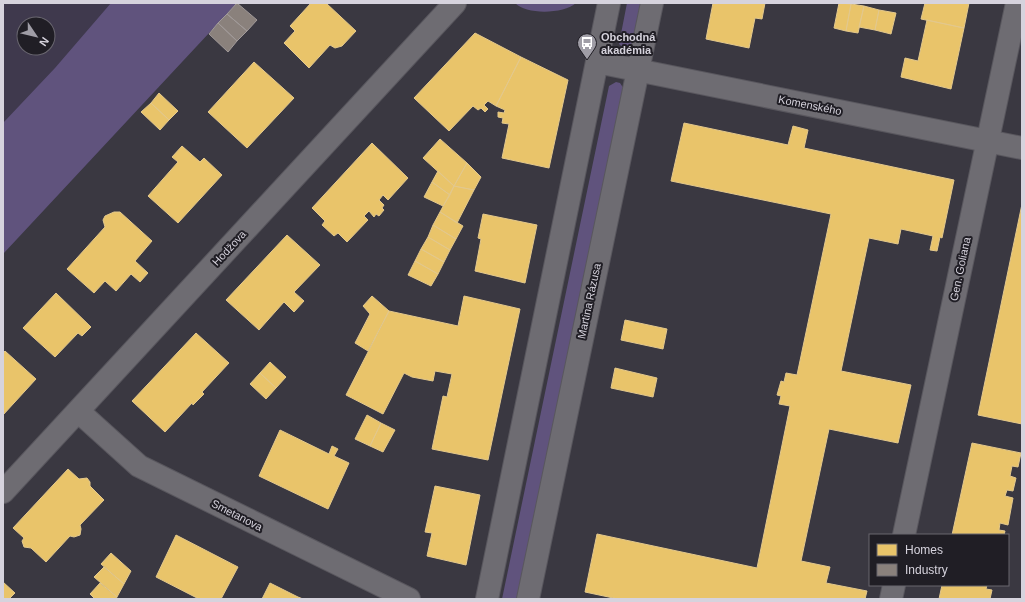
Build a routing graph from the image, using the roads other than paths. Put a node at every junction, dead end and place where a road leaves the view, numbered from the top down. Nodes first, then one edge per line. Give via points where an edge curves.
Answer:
1 (456, 3) edge
2 (609, 3) edge
3 (652, 3) edge
4 (1016, 3) edge
5 (597, 62) junction
6 (637, 70) junction
7 (987, 140) junction
8 (1022, 148) edge
9 (78, 411) junction
10 (3, 492) edge
11 (904, 534) edge
12 (894, 586) edge
13 (409, 599) edge
14 (487, 599) edge
15 (528, 599) edge
16 (891, 599) edge

1 - 9 street, Hodžova
2 - 5 street
3 - 6 street, Martina Rázusa
4 - 7 street, Gen. Goliana
5 - 6 street, Komenského
5 - 14 street
6 - 7 street, Komenského
6 - 15 street, Martina Rázusa
7 - 8 street, Komenského
7 - 11 street, Gen. Goliana
9 - 10 street, Hodžova
9 - 13 street, Smetanova via 139,466
12 - 16 street

